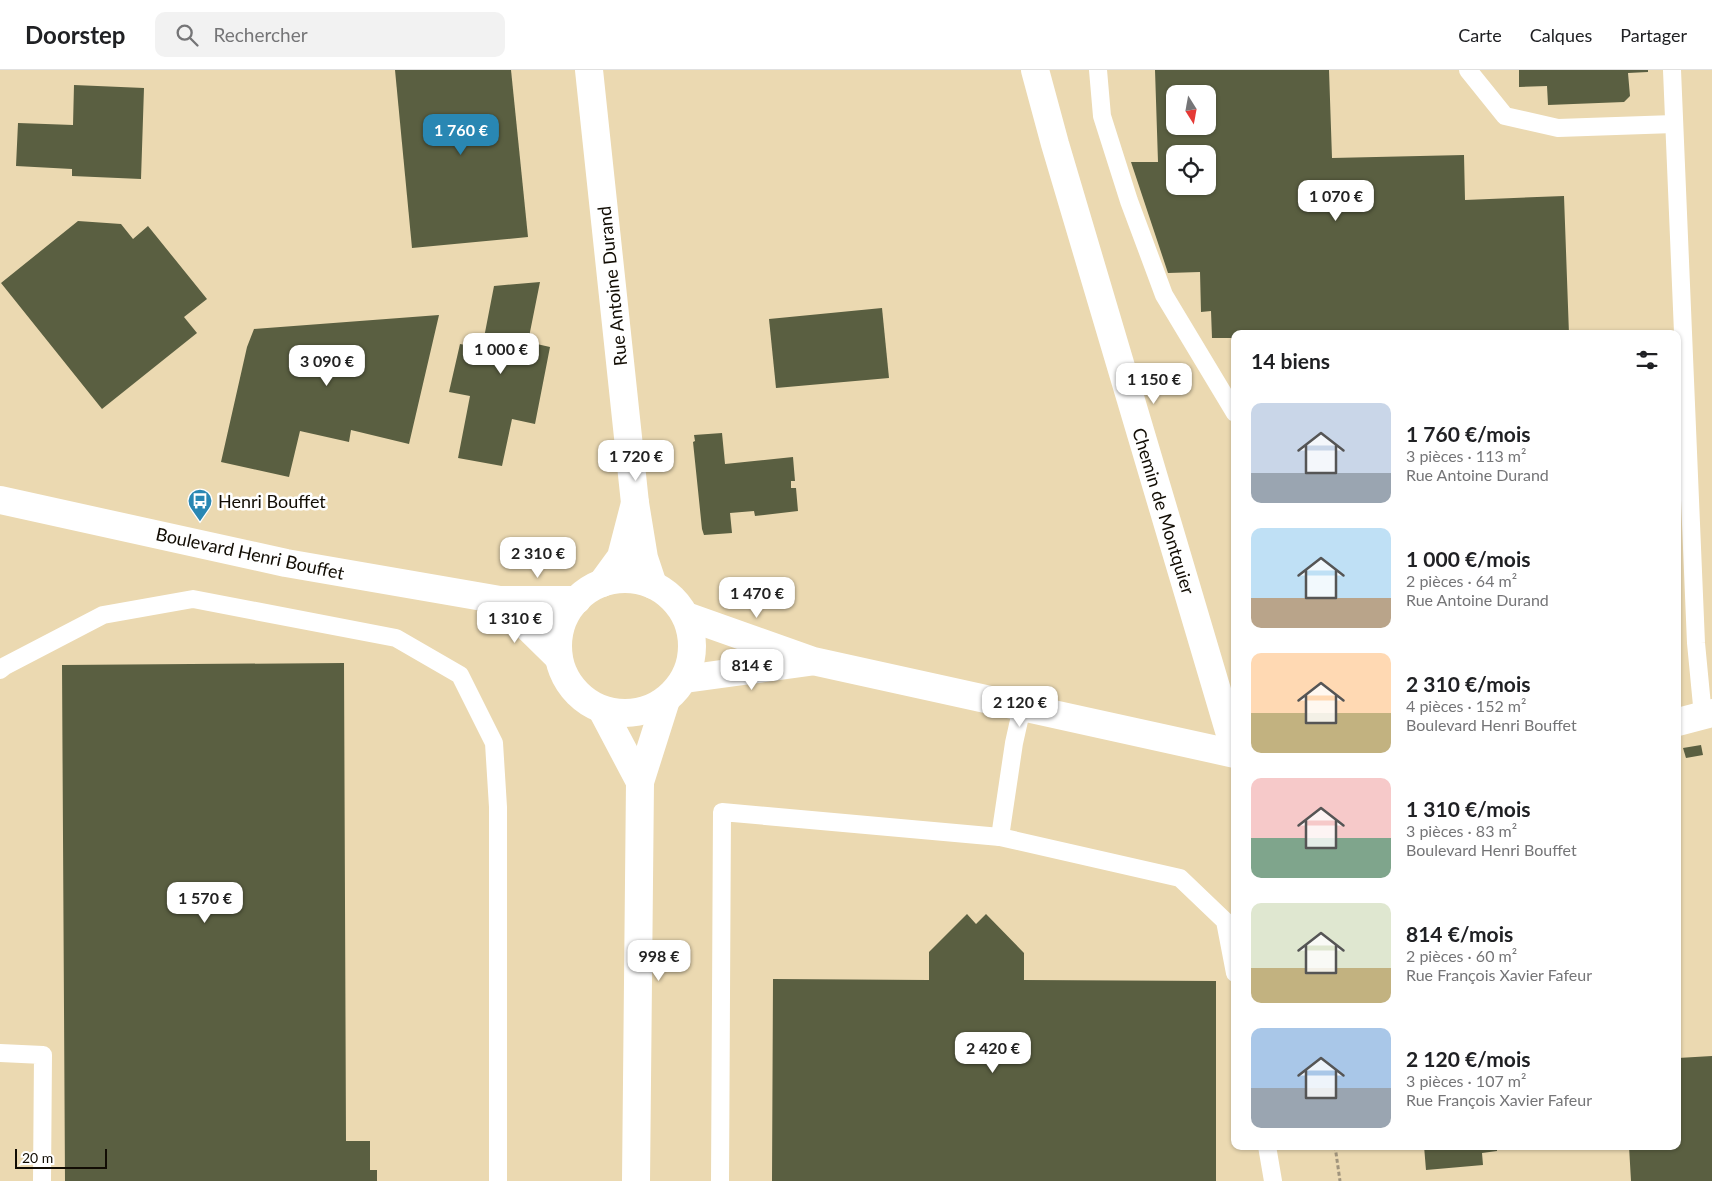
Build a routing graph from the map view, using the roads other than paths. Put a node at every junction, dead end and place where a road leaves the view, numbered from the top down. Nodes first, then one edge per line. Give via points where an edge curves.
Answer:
1 (589, 70) edge
2 (1035, 70) edge
3 (1098, 70) edge
4 (1468, 70) edge
5 (1672, 70) edge
6 (1674, 124) junction
7 (1680, 330) edge
8 (1681, 384) edge
9 (1231, 406) edge
10 (1683, 458) edge
11 (1681, 497) edge
12 (0, 500) edge
13 (635, 503) junction
14 (1691, 512) junction
15 (602, 583) junction
16 (653, 585) junction
17 (500, 600) junction
18 (577, 600) junction
19 (686, 616) junction
20 (558, 656) junction
21 (813, 662) junction
22 (0, 670) edge
23 (684, 679) junction
24 (666, 700) junction
25 (1022, 707) junction
26 (602, 710) junction
27 (1697, 717) edge
28 (1231, 738) edge
29 (1231, 751) edge
30 (640, 782) junction
31 (1000, 837) junction
32 (1231, 950) edge
33 (0, 1053) edge
34 (1268, 1150) edge
35 (42, 1181) edge
36 (498, 1181) edge
37 (636, 1181) edge
38 (720, 1181) edge
39 (1273, 1181) edge

1 - 13 street, Rue Antoine Durand
2 - 28 street, Chemin de Montquier
3 - 9 lane via 1102,116 1164,295
4 - 6 lane via 1505,116 1558,128
5 - 6 lane
6 - 7 lane
8 - 10 lane
10 - 14 lane
11 - 14 lane
12 - 17 street, Boulevard Henri Bouffet via 286,563
13 - 15 street via 621,557
13 - 16 street, Rue Antoine Durand via 644,558
14 - 27 lane
15 - 16 street via 618,579
15 - 18 street
16 - 19 street via 672,598
17 - 18 street, Boulevard Henri Bouffet
17 - 20 street
18 - 20 street via 565,616
19 - 21 street
19 - 23 street via 692,637 692,658
20 - 26 street via 573,689
21 - 23 street
21 - 25 street
22 - 36 lane via 104,614 193,599 396,638 460,674 494,743 498,807
23 - 24 street
24 - 26 street via 646,710 624,714
24 - 30 street
25 - 29 street
25 - 31 lane
26 - 30 street
30 - 37 street
31 - 32 lane via 1180,878 1226,921
31 - 38 lane via 722,812
33 - 35 lane via 44,1055
34 - 39 lane

